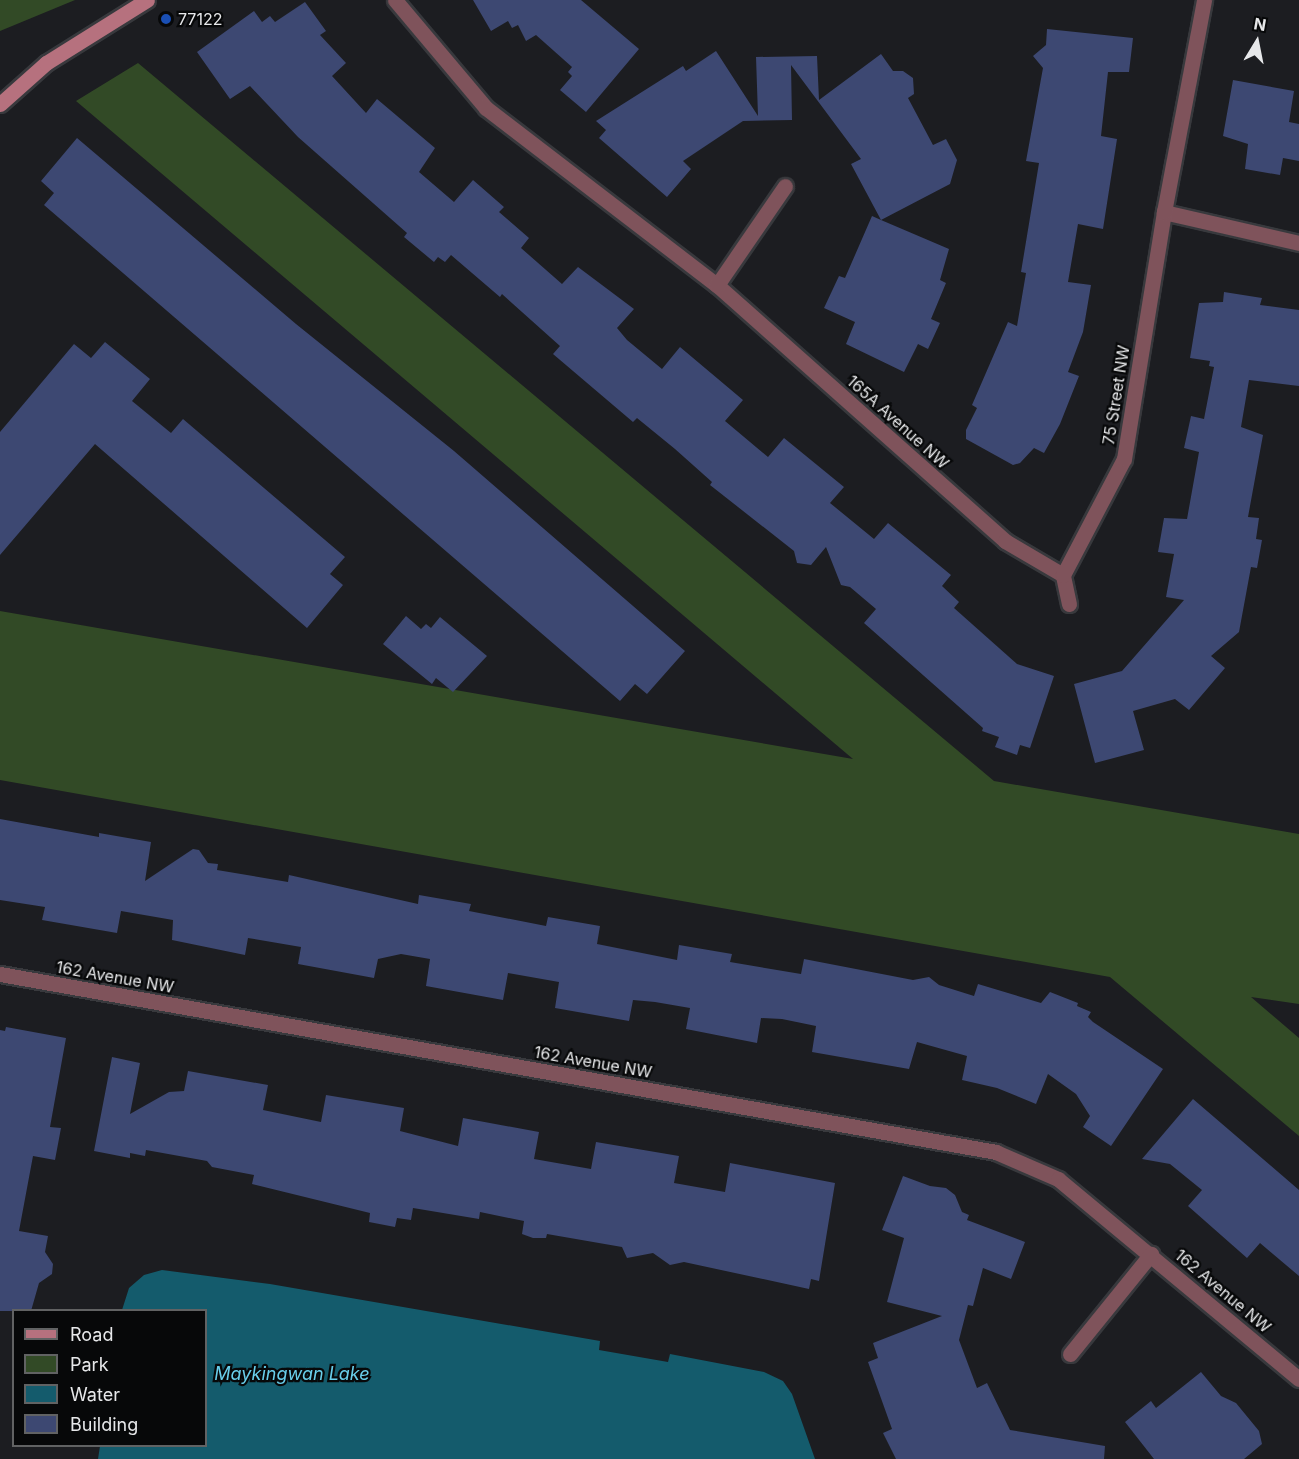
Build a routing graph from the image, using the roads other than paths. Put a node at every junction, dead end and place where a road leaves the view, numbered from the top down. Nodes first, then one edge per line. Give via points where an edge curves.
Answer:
1 (147, 0) edge
2 (395, 0) edge
3 (1204, 0) edge
4 (0, 104) edge
5 (785, 186) dead end
6 (1164, 212) junction
7 (1299, 243) edge
8 (717, 285) junction
9 (1063, 575) junction
10 (1069, 604) dead end
11 (0, 974) edge
12 (1151, 1254) junction
13 (1070, 1354) dead end
14 (1299, 1379) edge

1 - 4 street via 46,63
2 - 8 street, 165A Avenue NW via 486,108
3 - 6 street, 75 Street NW
5 - 8 street
6 - 7 street
6 - 9 street, 75 Street NW via 1124,459
8 - 9 street, 165A Avenue NW via 1005,541
9 - 10 street
11 - 12 street, 162 Avenue NW via 996,1152 1058,1179
12 - 13 street, 162 Avenue NW
12 - 14 street, 162 Avenue NW

